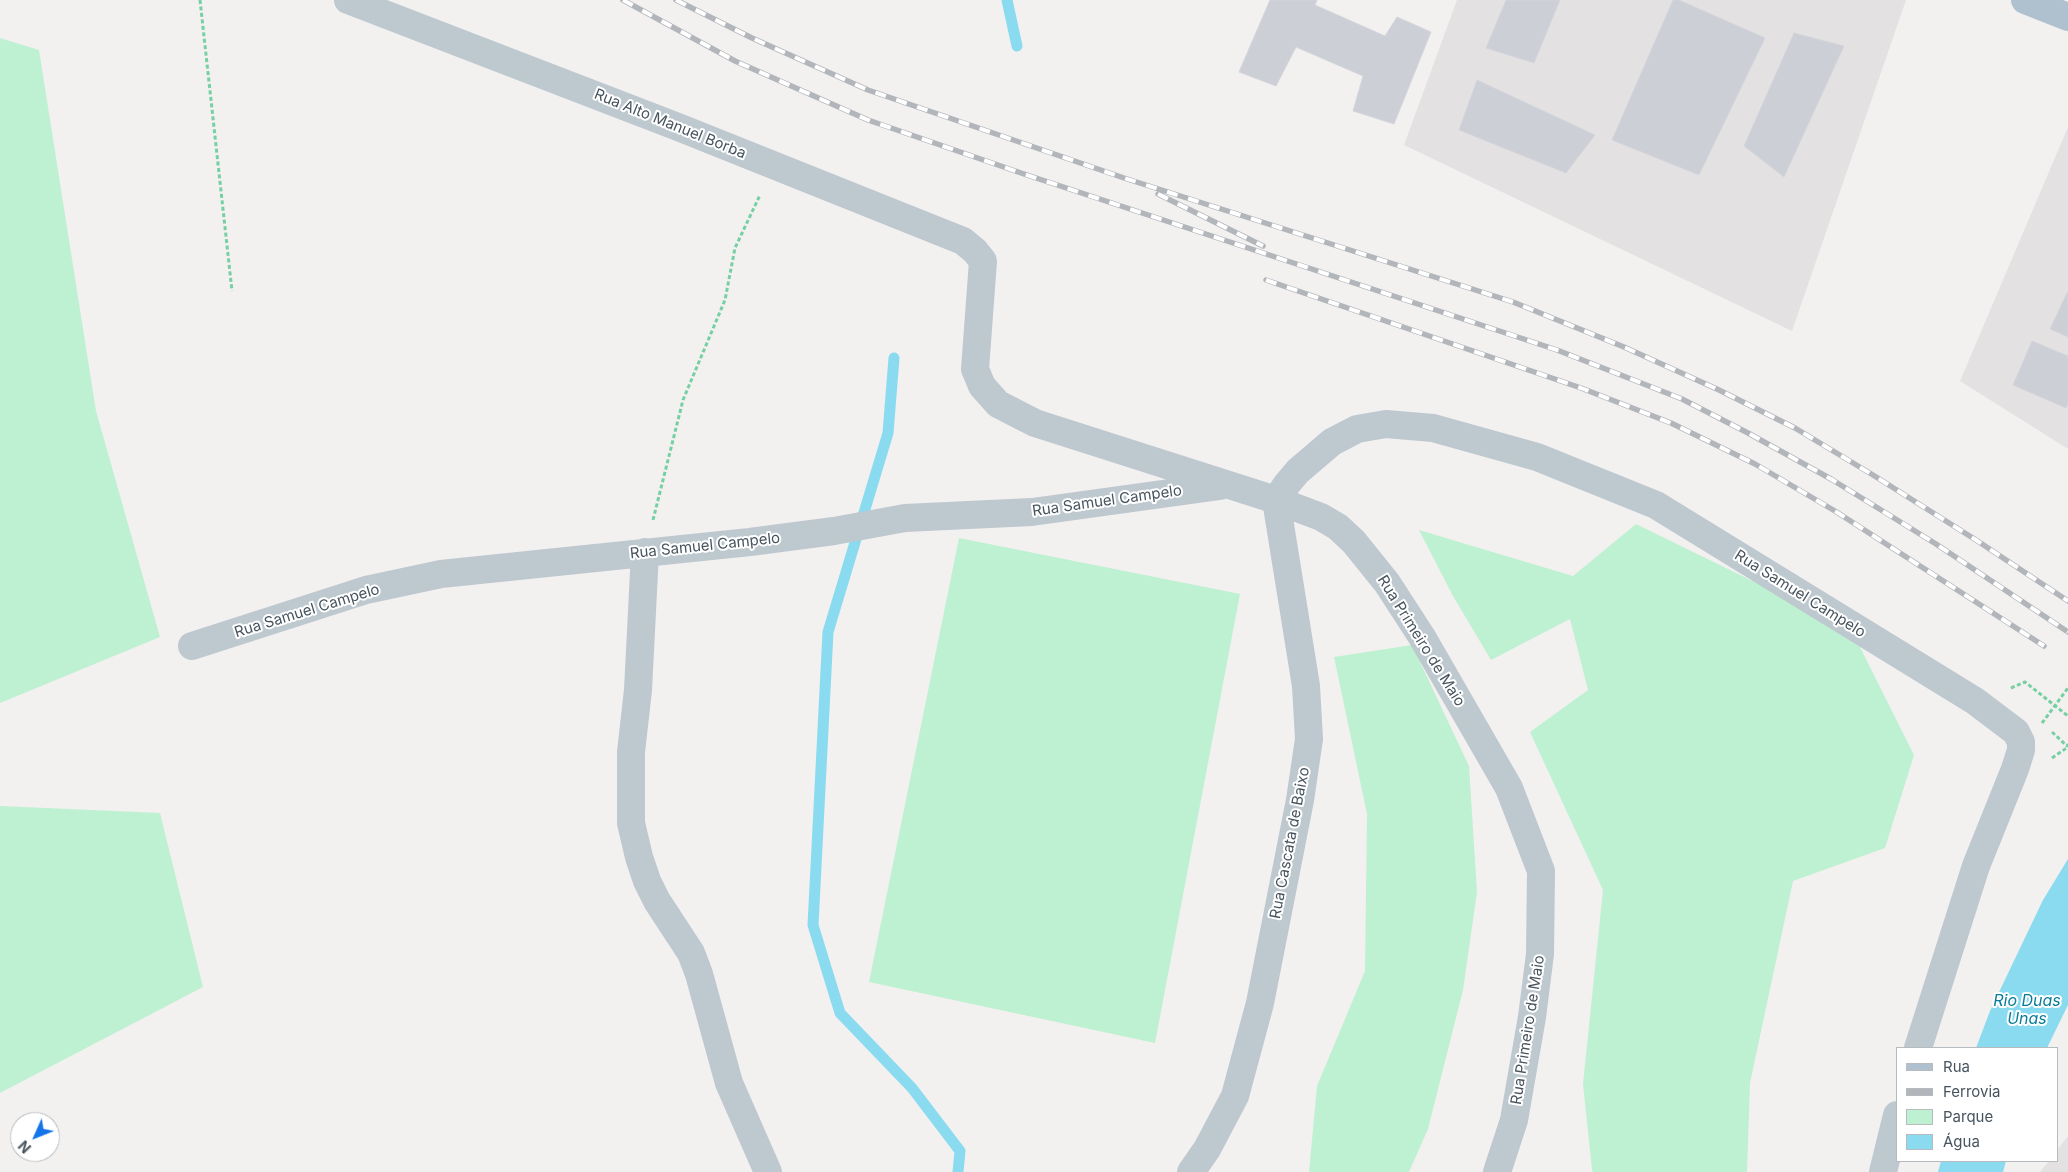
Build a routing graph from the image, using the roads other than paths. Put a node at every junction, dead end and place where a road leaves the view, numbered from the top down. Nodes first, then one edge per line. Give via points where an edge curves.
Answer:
1 (348, 0) edge
2 (2025, 0) edge
3 (2068, 17) edge
4 (983, 262) joint
5 (1226, 485) junction
6 (1276, 500) junction
7 (645, 552) junction
8 (192, 646) dead end
9 (1918, 1047) edge
10 (1896, 1119) edge
11 (768, 1172) edge
12 (1191, 1172) edge
13 (1497, 1172) edge
14 (1883, 1172) edge

1 - 4 street, Rua Alto Manuel Borba via 963,241
2 - 3 main road
4 - 5 street, Rua Primeiro de Maio via 975,369 982,386 998,404 1035,423
5 - 6 street, Rua Primeiro de Maio
5 - 7 street, Rua Samuel Campelo via 1032,512 905,518 750,542
6 - 9 street, Rua Samuel Campelo via 1298,471 1332,442 1357,429 1386,424 1433,428 1537,457 1656,505 2008,724 2019,736 2021,750 2016,769 1976,866
6 - 12 street, Rua Cascata de Baixo via 1306,686 1309,739 1260,1003 1235,1096
6 - 13 street, Rua Primeiro de Maio via 1338,527 1387,583 1509,788 1540,871 1540,954 1532,1017 1514,1120
7 - 8 street, Rua Samuel Campelo via 440,574 366,590
7 - 11 street via 638,690 631,752 631,824 647,881 691,954 699,974 729,1083
10 - 14 street

